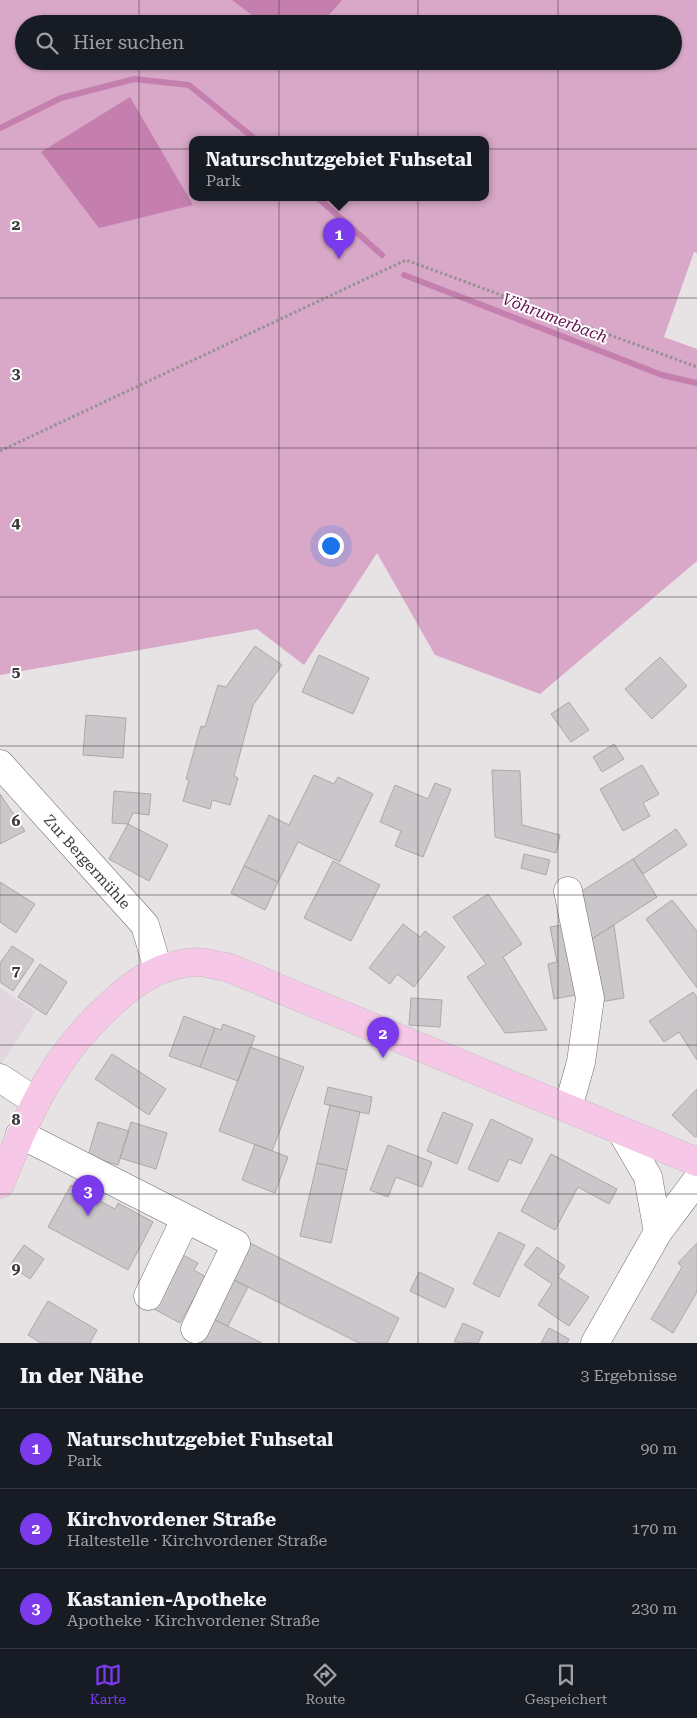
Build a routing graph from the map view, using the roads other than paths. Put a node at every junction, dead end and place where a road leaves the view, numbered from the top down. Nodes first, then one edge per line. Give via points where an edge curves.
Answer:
1 (0, 764) edge
2 (568, 891) dead end
3 (158, 969) junction
4 (0, 1078) edge
5 (35, 1101) junction
6 (568, 1108) junction
7 (621, 1131) junction
8 (20, 1134) junction
9 (697, 1162) edge
10 (697, 1180) edge
11 (0, 1184) edge
12 (185, 1220) junction
13 (658, 1232) junction
14 (148, 1296) dead end
15 (195, 1329) dead end
16 (595, 1343) edge

1 - 3 street, Zur Bergermühle via 145,925
2 - 6 street via 590,998 581,1062
3 - 5 main road via 137,981 89,1023 62,1055
3 - 6 main road via 198,962 227,967
4 - 5 street
5 - 8 main road
6 - 7 main road
7 - 9 main road
7 - 13 street via 648,1177
8 - 11 main road
8 - 12 street
10 - 13 street
12 - 14 street
12 - 15 street via 236,1244
13 - 16 street

